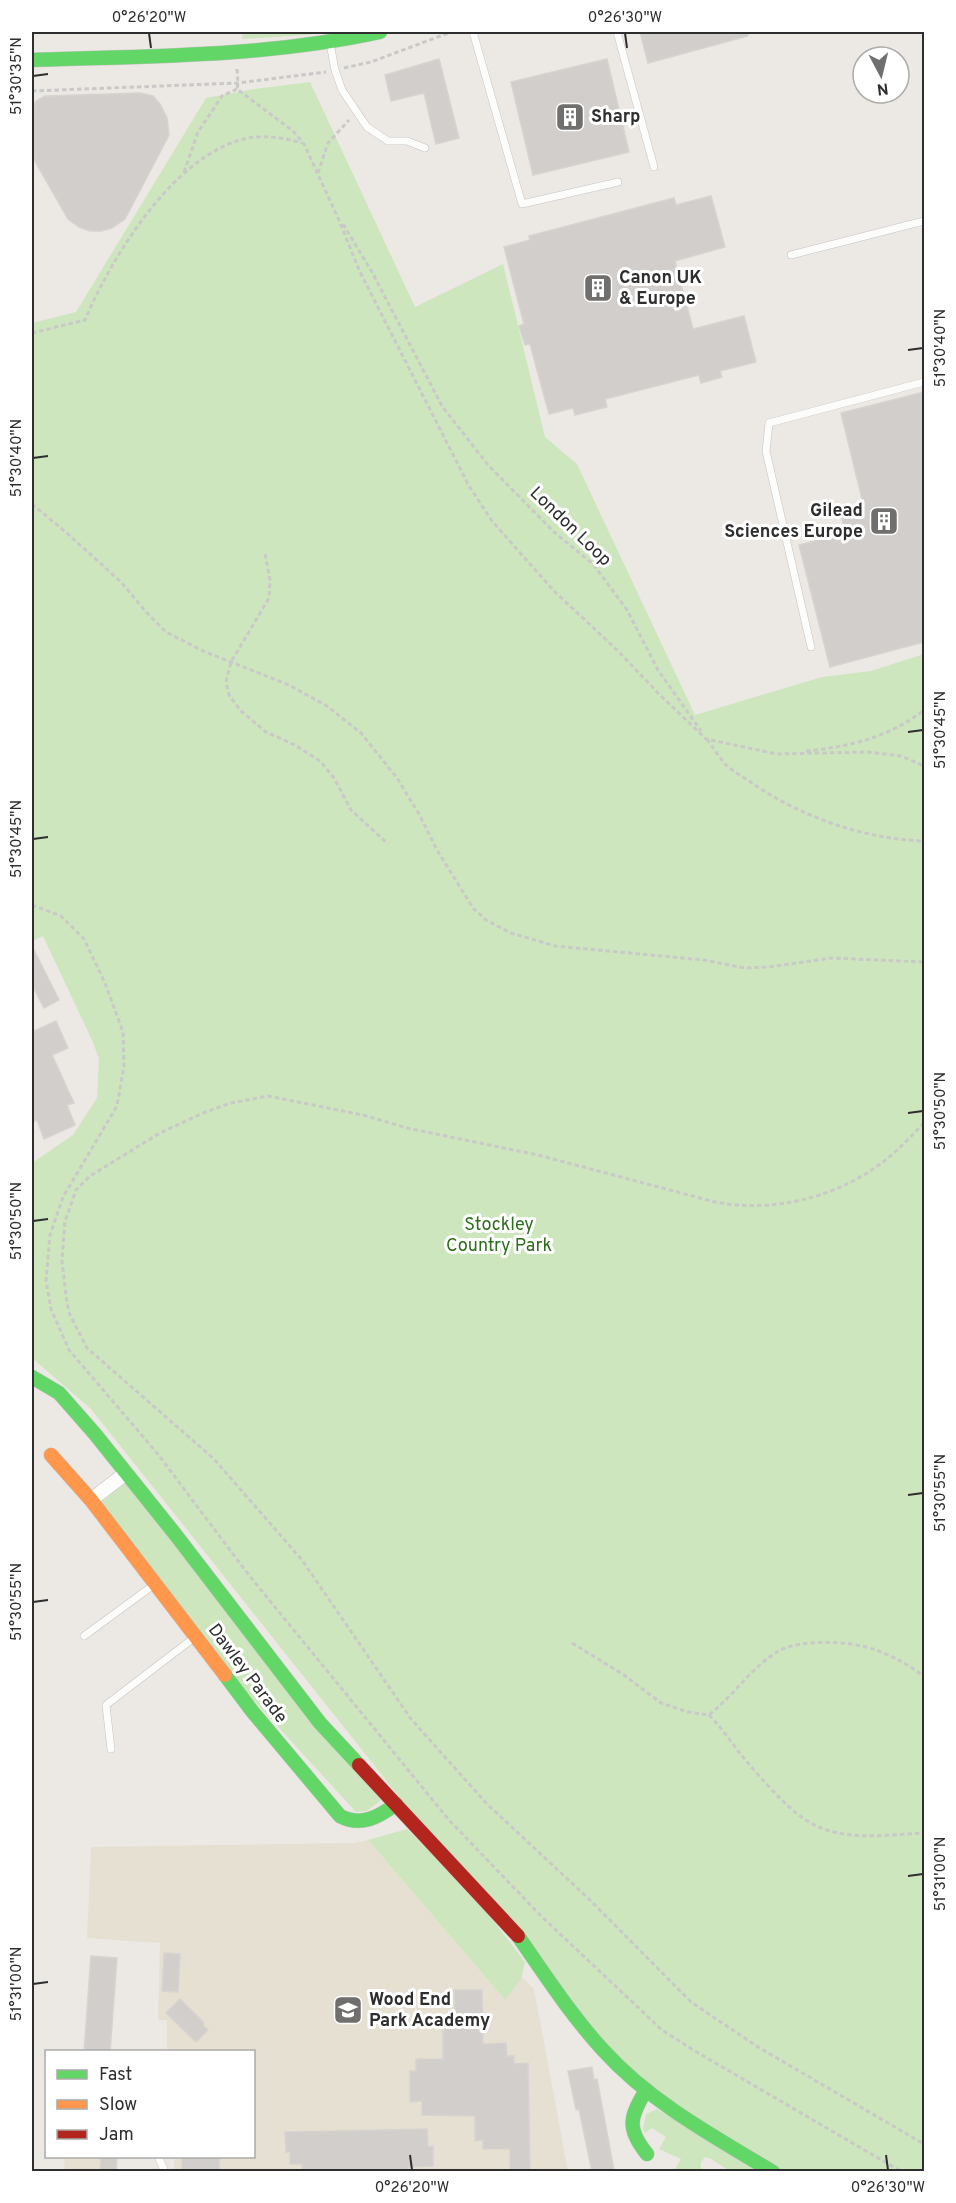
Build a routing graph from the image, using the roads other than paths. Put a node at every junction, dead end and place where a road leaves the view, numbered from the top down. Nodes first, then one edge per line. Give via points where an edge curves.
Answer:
1 (380, 32) edge
2 (473, 32) edge
3 (617, 32) edge
4 (330, 43) junction
5 (32, 60) edge
6 (425, 148) dead end
7 (654, 166) dead end
8 (618, 182) dead end
9 (924, 221) edge
10 (791, 255) dead end
11 (924, 382) edge
12 (811, 647) dead end
13 (32, 1377) edge
14 (51, 1455) dead end
15 (126, 1473) junction
16 (91, 1500) junction
17 (155, 1584) junction
18 (84, 1636) dead end
19 (196, 1636) junction
20 (111, 1749) dead end
21 (396, 1804) junction
22 (646, 2090) junction
23 (647, 2154) dead end
24 (158, 2158) edge
25 (165, 2172) edge
26 (773, 2172) edge

1 - 4 main road
2 - 8 lane via 522,204
3 - 7 lane
4 - 5 main road via 236,53
4 - 6 lane via 342,90 367,127 388,141 407,141
9 - 10 lane
11 - 12 lane via 769,423 766,451
13 - 15 main road via 67,1401
14 - 16 main road, Dawley Parade
15 - 16 street
15 - 21 main road via 299,1697
16 - 17 main road, Dawley Parade
17 - 18 lane
17 - 19 main road, Dawley Parade
19 - 20 lane via 106,1705
19 - 21 main road, Dawley Parade via 252,1711 340,1816 363,1821 384,1814
21 - 22 main road via 512,1928 591,2037
22 - 23 main road via 630,2126
22 - 26 main road
24 - 25 lane

